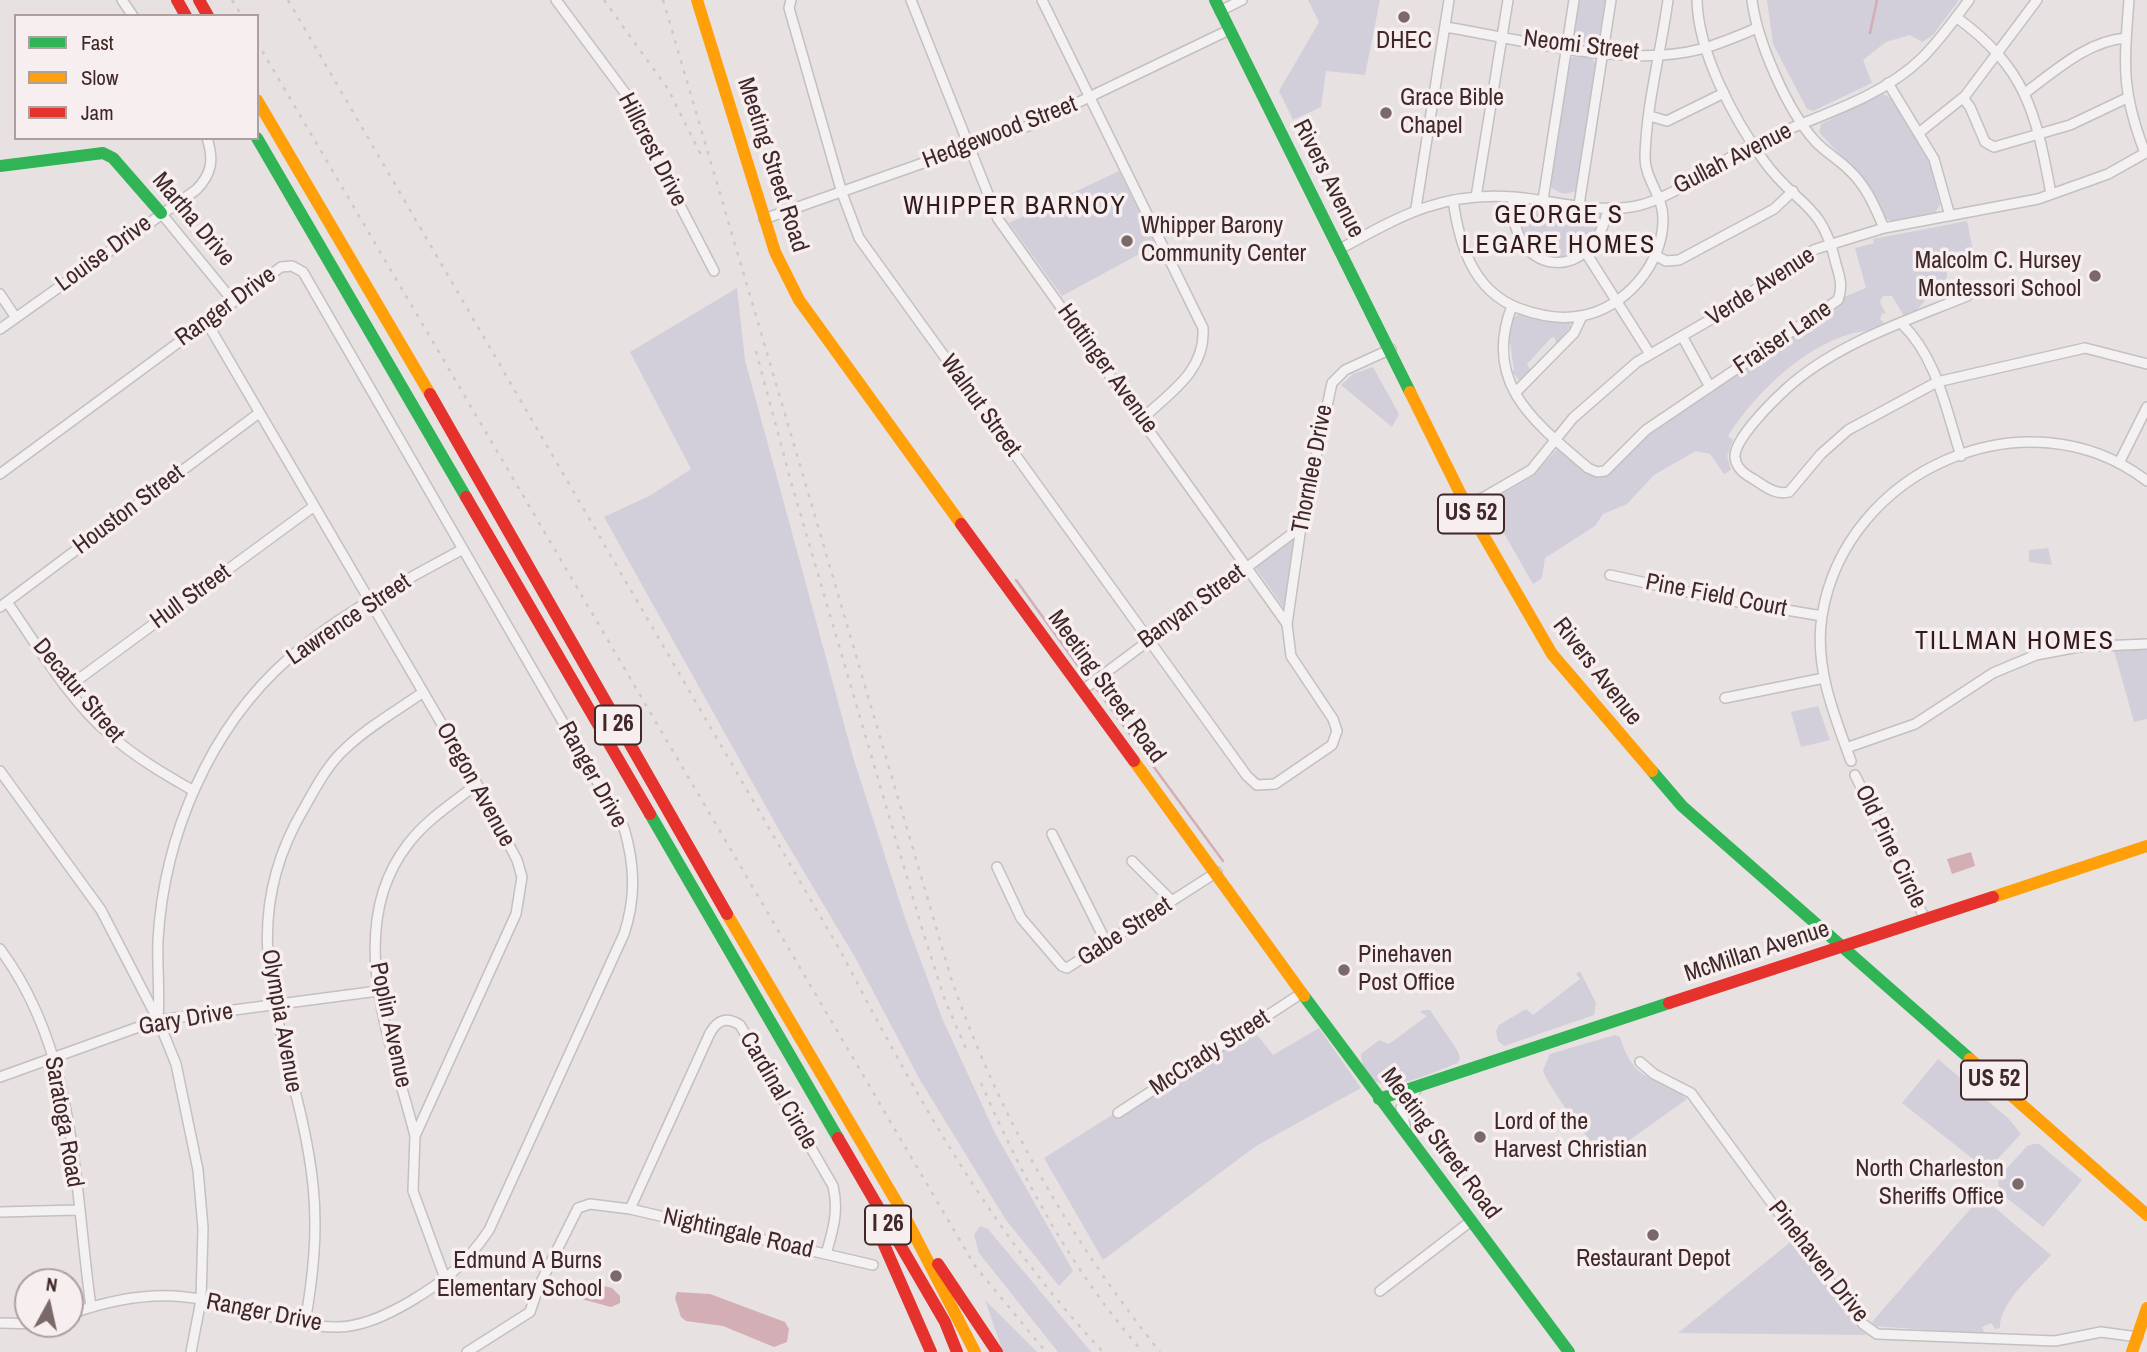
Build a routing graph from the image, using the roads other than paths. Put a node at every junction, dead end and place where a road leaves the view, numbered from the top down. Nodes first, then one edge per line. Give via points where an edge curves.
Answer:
1 (556, 0) edge
2 (697, 0) edge
3 (791, 0) edge
4 (911, 0) edge
5 (1042, 0) edge
6 (1242, 0) edge
7 (1449, 0) edge
8 (1508, 0) edge
9 (1573, 0) edge
10 (1611, 0) edge
11 (1668, 0) edge
12 (1697, 0) edge
13 (1752, 0) edge
14 (1969, 0) edge
15 (2037, 0) edge
16 (2129, 0) edge
17 (1217, 6) edge
18 (1956, 17) junction
19 (1445, 27) junction
20 (1757, 28) junction
21 (1229, 30) junction
22 (1503, 36) junction
23 (2126, 38) junction
24 (1566, 47) junction
25 (1707, 47) junction
26 (1603, 53) junction
27 (1999, 53) junction
28 (1661, 54) junction
29 (1888, 83) junction
30 (1724, 93) junction
31 (2025, 93) junction
32 (1091, 97) junction
33 (1962, 98) junction
34 (2127, 98) junction
35 (259, 103) edge
36 (1650, 116) junction
37 (1803, 124) junction
38 (1920, 132) junction
39 (2040, 136) junction
40 (207, 140) edge
41 (258, 140) edge
42 (1753, 145) junction
43 (969, 148) junction
44 (2146, 153) edge
45 (0, 166) edge
46 (1793, 191) junction
47 (842, 193) junction
48 (2052, 194) junction
49 (1476, 197) junction
50 (1513, 197) junction
51 (1660, 197) junction
52 (1453, 200) junction
53 (1543, 200) junction
54 (1579, 205) junction
55 (1416, 208) junction
56 (1608, 208) junction
57 (161, 213) junction
58 (1950, 216) junction
59 (764, 219) junction
60 (1884, 228) junction
61 (1832, 244) junction
62 (1340, 249) junction
63 (1586, 253) junction
64 (1656, 255) junction
65 (714, 271) dead end
66 (0, 294) edge
67 (1967, 296) dead end
68 (233, 301) junction
69 (1615, 301) junction
70 (1512, 306) junction
71 (1582, 316) junction
72 (16, 317) junction
73 (206, 321) junction
74 (1901, 323) junction
75 (0, 329) edge
76 (1682, 336) junction
77 (1391, 349) junction
78 (1650, 354) junction
79 (2147, 364) edge
80 (1937, 382) junction
81 (1710, 387) junction
82 (1516, 392) junction
83 (2147, 407) edge
84 (259, 413) junction
85 (1143, 418) junction
86 (1555, 440) junction
87 (1961, 456) junction
88 (2119, 463) junction
89 (0, 474) edge
90 (2147, 481) edge
91 (313, 507) junction
92 (1467, 507) junction
93 (1301, 527) junction
94 (463, 549) junction
95 (1248, 566) junction
96 (1610, 575) dead end
97 (368, 601) junction
98 (3, 605) edge
99 (1822, 616) junction
100 (1287, 624) junction
101 (1148, 639) junction
102 (2147, 644) edge
103 (1824, 678) junction
104 (68, 687) junction
105 (1084, 689) junction
106 (422, 693) junction
107 (1725, 698) dead end
108 (1846, 748) junction
109 (1851, 761) dead end
110 (0, 771) edge
111 (1855, 775) dead end
112 (1247, 776) joint
113 (477, 784) junction
114 (194, 791) junction
115 (1052, 834) dead end
116 (2147, 846) edge
117 (1132, 861) dead end
118 (997, 867) dead end
119 (1217, 872) junction
120 (1172, 901) junction
121 (1925, 919) junction
122 (1107, 944) junction
123 (1841, 946) junction
124 (0, 949) edge
125 (378, 991) junction
126 (1303, 993) junction
127 (274, 1006) junction
128 (158, 1020) junction
129 (54, 1055) junction
130 (1640, 1062) dead end
131 (0, 1077) edge
132 (1421, 1085) junction
133 (1379, 1099) junction
134 (815, 1100) junction
135 (1118, 1113) dead end
136 (415, 1136) junction
137 (1407, 1136) junction
138 (630, 1209) junction
139 (77, 1210) junction
140 (0, 1212) edge
141 (903, 1213) junction
142 (2147, 1215) edge
143 (1471, 1221) junction
144 (826, 1254) junction
145 (873, 1265) dead end
146 (446, 1280) junction
147 (1380, 1291) dead end
148 (201, 1300) junction
149 (91, 1307) junction
150 (2147, 1308) edge
151 (84, 1309) edge
152 (305, 1323) junction
153 (2138, 1337) junction
154 (191, 1352) edge
155 (467, 1352) edge
156 (931, 1352) edge
157 (957, 1352) edge
158 (975, 1352) edge
159 (997, 1352) edge
160 (1569, 1352) edge
161 (2132, 1352) edge

1 - 65 street, Hillcrest Drive via 634,105
2 - 59 main road, Meeting Street Road
3 - 47 street, Walnut Street via 789,8
4 - 43 street, Hottinger Avenue
5 - 32 street
6 - 17 street
7 - 19 street
8 - 22 street
9 - 24 street
10 - 26 street
11 - 28 street
12 - 25 street, Fraiser Lane
13 - 20 street
14 - 18 street, Gullah Avenue
15 - 27 street
16 - 23 street
17 - 21 main road, Rivers Avenue / US 52
18 - 27 street
18 - 29 street, Gullah Avenue via 1920,60
19 - 22 street, Neomi Street
19 - 55 street
20 - 25 street, Neomi Street
20 - 37 street
21 - 32 street, Hedgewood Street
21 - 62 main road, Rivers Avenue / US 52
22 - 24 street, Neomi Street
22 - 49 street
23 - 31 street via 2079,54
23 - 34 street
24 - 26 street, Neomi Street
24 - 53 street
25 - 28 street, Neomi Street
25 - 30 street, Fraiser Lane
26 - 28 street, Neomi Street
26 - 54 street
27 - 31 street
27 - 33 street
28 - 36 street
29 - 37 street, Gullah Avenue
29 - 38 street
30 - 36 street via 1667,121
30 - 42 street, Fraiser Lane
31 - 39 street
32 - 43 street, Hedgewood Street
32 - 85 street via 1203,328 1201,352 1189,376
33 - 38 street
33 - 39 street via 1989,145
34 - 39 street
34 - 44 street
35 - 141 main road, I 26
36 - 51 street via 1646,165
37 - 42 street, Gullah Avenue
37 - 60 street via 1816,143 1861,184
38 - 58 street via 1944,185
39 - 48 street
40 - 57 street, Louise Drive via 212,162 208,177
41 - 134 main road, I 26
42 - 46 street, Fraiser Lane
42 - 51 street, Gullah Avenue
43 - 47 street, Hedgewood Street
43 - 85 street, Hottinger Avenue via 1004,228
44 - 48 street, Verde Avenue via 2108,174
45 - 57 main road, Martha Drive via 103,153 113,158
46 - 61 street, Fraiser Lane via 1820,219
46 - 64 street via 1773,209 1679,260 1667,261
47 - 59 street, Hedgewood Street
47 - 101 street, Walnut Street via 859,238
48 - 58 street, Verde Avenue
49 - 50 street, Gullah Avenue
49 - 52 street, Gullah Avenue
50 - 53 street, Gullah Avenue
50 - 63 street via 1513,226 1526,250 1564,262
51 - 56 street, Gullah Avenue via 1633,207
51 - 64 street via 1663,217
52 - 55 street, Gullah Avenue
52 - 70 street via 1458,234 1472,266 1491,291
53 - 54 street, Gullah Avenue
54 - 56 street, Gullah Avenue
55 - 62 street, Gullah Avenue
56 - 63 street via 1605,227
57 - 68 street, Martha Drive
57 - 72 street, Louise Drive
58 - 60 street, Verde Avenue
59 - 105 main road, Meeting Street Road via 799,300
60 - 61 street, Verde Avenue
61 - 76 street, Verde Avenue via 1797,259
61 - 81 street, Fraiser Lane via 1842,286 1835,305
62 - 77 main road, Rivers Avenue / US 52
63 - 69 street
64 - 69 street via 1635,285
66 - 72 street
67 - 74 street
68 - 73 street, Ranger Drive
68 - 94 street, Ranger Drive via 281,267 303,272
69 - 71 street
69 - 78 street
70 - 71 street via 1549,317
70 - 82 street via 1501,343 1505,372
71 - 82 street via 1574,333
72 - 75 street, Louise Drive
73 - 84 street, Oregon Avenue
73 - 89 street, Ranger Drive
74 - 80 street via 1922,348
74 - 80 street via 1840,352 1788,387 1738,444 1735,458 1740,469 1772,491 1789,492 1848,430
76 - 78 street, Verde Avenue
76 - 81 street
77 - 92 main road, Rivers Avenue / US 52
77 - 93 street, Thornlee Drive via 1345,370 1332,383
78 - 86 street, Verde Avenue via 1619,376
79 - 80 street via 2085,348
80 - 87 street
81 - 86 street, Fraiser Lane via 1646,430 1605,471 1588,468
82 - 86 street via 1535,423
83 - 88 street
84 - 91 street, Oregon Avenue
84 - 98 street, Houston Street
85 - 95 street, Hottinger Avenue
86 - 92 street, Verde Avenue via 1531,470
87 - 88 street, Old Pine Circle via 2012,444 2049,443
87 - 99 street, Old Pine Circle via 1905,482 1867,516 1838,561
88 - 90 street, Old Pine Circle
91 - 97 street, Oregon Avenue
91 - 104 street, Hull Street
92 - 123 main road, Rivers Avenue / US 52 via 1552,654 1613,729 1682,806
93 - 95 street, Banyan Street
93 - 100 street, Thornlee Drive
94 - 97 street, Lawrence Street
94 - 146 street, Ranger Drive via 624,828 634,879 624,934 489,1230
95 - 100 street, Hottinger Avenue
95 - 101 street, Banyan Street
96 - 99 street, Pine Field Court
97 - 106 street, Oregon Avenue
97 - 114 street, Lawrence Street via 289,658 246,701
98 - 104 street, Decatur Street
99 - 103 street, Old Pine Circle
100 - 112 street, Hottinger Avenue via 1291,656 1337,731 1332,745 1275,784 1256,785
101 - 105 street, Banyan Street
101 - 112 street, Walnut Street
102 - 108 street via 2078,647 2036,655 1993,673 1915,724
103 - 107 street
103 - 108 street, Old Pine Circle
104 - 114 street, Decatur Street via 107,733
105 - 119 main road, Meeting Street Road
106 - 113 street, Oregon Avenue
106 - 127 street, Olympia Avenue via 343,750 323,774 291,830 272,889 267,930 267,970
108 - 109 street, Old Pine Circle
110 - 128 street via 101,910
111 - 121 street, Old Pine Circle
113 - 125 street, Poplin Avenue via 428,822 390,873 376,921
113 - 136 street, Oregon Avenue via 517,860 521,896
114 - 128 street, Lawrence Street via 170,863 160,927
115 - 122 street
116 - 121 main road, McMillan Avenue
117 - 120 street
118 - 122 street, Gabe Street via 1021,918 1062,966 1073,967
119 - 120 street, Gabe Street
119 - 126 main road, Meeting Street Road
120 - 122 street, Gabe Street
121 - 123 main road, McMillan Avenue
123 - 132 main road, McMillan Avenue
123 - 142 main road, Rivers Avenue / US 52
124 - 129 street, Saratoga Road via 33,1005
125 - 127 street, Gary Drive
125 - 136 street, Poplin Avenue
126 - 133 main road, Meeting Street Road
126 - 135 street, McCrady Street
127 - 128 street, Gary Drive
127 - 152 street, Olympia Avenue via 313,1185 313,1258
128 - 129 street, Gary Drive
128 - 148 street via 177,1064 198,1170
129 - 131 street, Gary Drive
129 - 139 street, Saratoga Road via 72,1150
130 - 153 street, Pinehaven Drive via 1691,1093 1863,1324 1877,1334 2054,1341 2101,1332
132 - 133 main road, McMillan Avenue
132 - 137 street via 1401,1108
133 - 137 main road, Meeting Street Road
134 - 156 main road
134 - 157 main road, I 26 via 945,1322
136 - 146 street, Oregon Avenue via 413,1191
137 - 143 main road, Meeting Street Road
138 - 144 street, Nightingale Road
138 - 144 street, Cardinal Circle via 710,1032 715,1024 733,1021 740,1025 833,1186 836,1222
138 - 155 street, Nightingale Road via 590,1204 578,1209 530,1312
139 - 140 street
139 - 149 street, Saratoga Road
141 - 158 main road, I 26
141 - 159 main road
143 - 147 street
143 - 160 main road, Meeting Street Road
144 - 145 street, Nightingale Road
146 - 152 street, Ranger Drive via 365,1323 337,1327
148 - 149 street, Ranger Drive via 174,1296 120,1299
148 - 152 street, Ranger Drive
148 - 154 street
149 - 151 street, Ranger Drive
150 - 153 main road
153 - 161 main road

